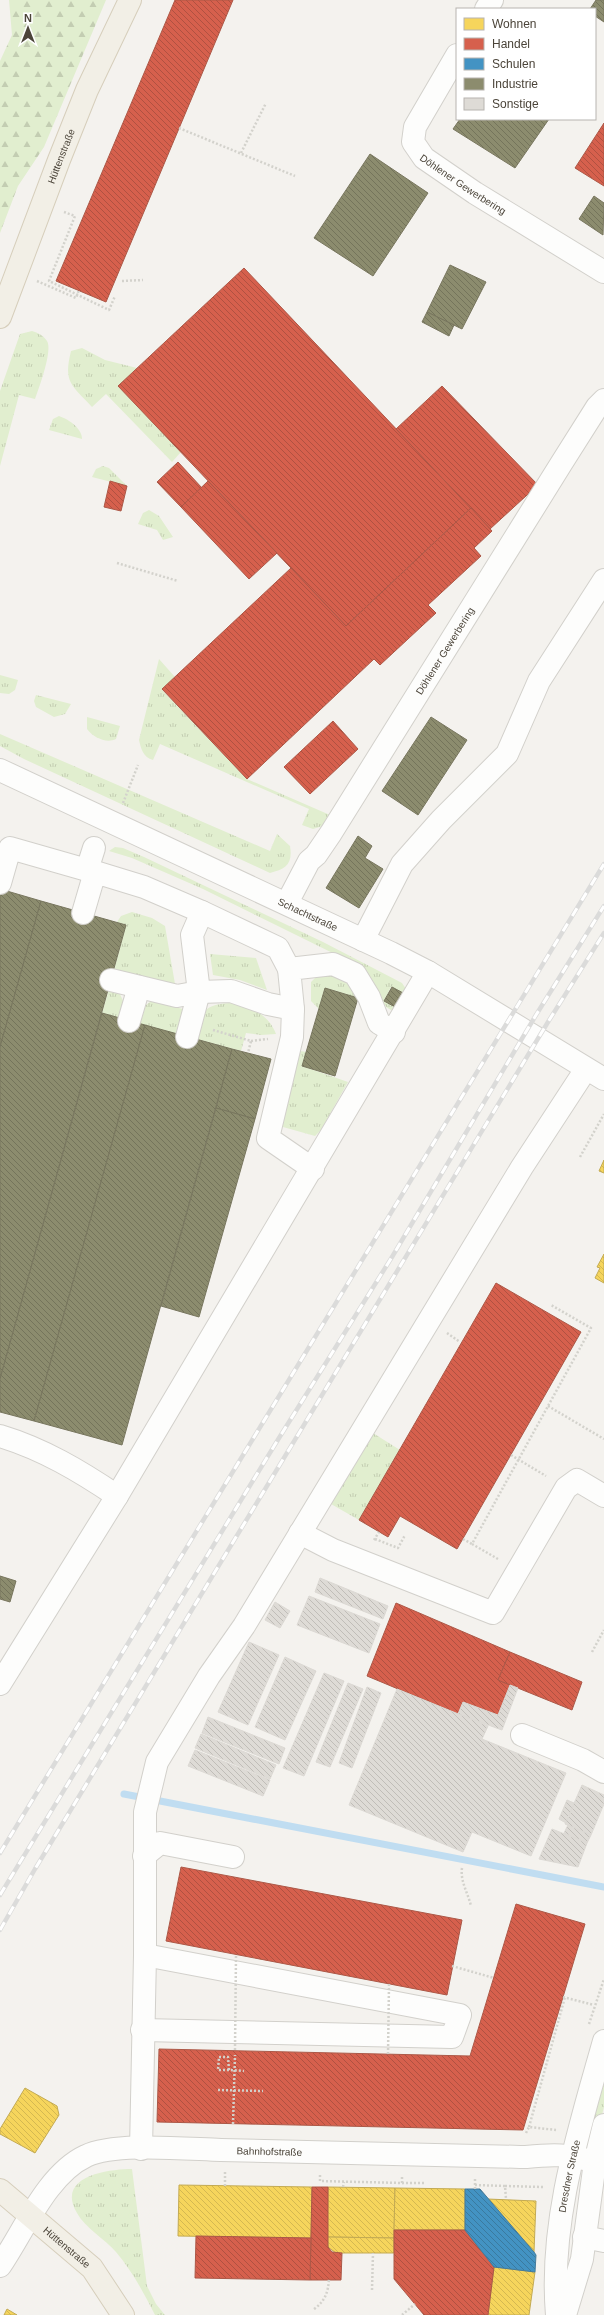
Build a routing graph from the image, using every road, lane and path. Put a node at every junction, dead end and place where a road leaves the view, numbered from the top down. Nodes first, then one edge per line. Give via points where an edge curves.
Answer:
1 (130, 0) edge
2 (456, 57) edge
3 (266, 103) dead end
4 (180, 128) dead end
5 (241, 153) junction
6 (295, 176) dead end
7 (62, 211) dead end
8 (604, 272) edge
9 (35, 280) dead end
10 (143, 280) dead end
11 (122, 281) dead end
12 (79, 290) dead end
13 (77, 294) junction
14 (115, 296) dead end
15 (0, 317) edge
16 (604, 400) edge
17 (117, 563) dead end
18 (604, 580) edge
19 (178, 581) dead end
20 (138, 765) dead end
21 (0, 770) edge
22 (120, 808) dead end
23 (5, 846) edge
24 (94, 848) dead end
25 (91, 871) junction
26 (0, 883) edge
27 (287, 903) junction
28 (202, 912) junction
29 (83, 913) dead end
30 (364, 940) junction
31 (289, 969) junction
32 (428, 972) junction
33 (111, 980) dead end
34 (139, 987) junction
35 (199, 992) junction
36 (293, 1009) junction
37 (129, 1021) dead end
38 (394, 1032) junction
39 (187, 1037) dead end
40 (595, 1074) edge
41 (604, 1114) edge
42 (580, 1157) dead end
43 (313, 1169) junction
44 (551, 1304) dead end
45 (548, 1406) junction
46 (0, 1436) edge
47 (604, 1439) edge
48 (511, 1455) dead end
49 (518, 1460) junction
50 (566, 1488) junction
51 (117, 1496) junction
52 (604, 1496) edge
53 (379, 1532) dead end
54 (300, 1533) junction
55 (405, 1535) dead end
56 (462, 1539) dead end
57 (472, 1544) junction
58 (503, 1562) dead end
59 (604, 1630) edge
60 (592, 1652) dead end
61 (0, 1684) edge
62 (522, 1735) dead end
63 (604, 1772) edge
64 (144, 1856) junction
65 (233, 1857) dead end
66 (462, 1868) dead end
67 (471, 1906) dead end
68 (145, 1955) junction
69 (236, 1955) dead end
70 (452, 1966) dead end
71 (494, 1978) dead end
72 (389, 1984) dead end
73 (594, 2005) dead end
74 (142, 2030) junction
75 (604, 2041) edge
76 (235, 2052) junction
77 (388, 2054) dead end
78 (229, 2070) junction
79 (234, 2070) junction
80 (244, 2071) dead end
81 (218, 2090) dead end
82 (234, 2090) junction
83 (263, 2091) dead end
84 (233, 2124) dead end
85 (604, 2125) edge
86 (529, 2127) dead end
87 (140, 2149) junction
88 (572, 2155) junction
89 (595, 2162) junction
90 (402, 2172) dead end
91 (320, 2181) dead end
92 (344, 2182) junction
93 (369, 2183) junction
94 (388, 2183) junction
95 (402, 2183) junction
96 (424, 2183) dead end
97 (505, 2186) junction
98 (343, 2187) dead end
99 (544, 2187) dead end
100 (370, 2188) dead end
101 (389, 2188) dead end
102 (475, 2189) dead end
103 (0, 2190) edge
104 (506, 2199) dead end
105 (32, 2216) junction
106 (594, 2239) edge
107 (373, 2253) dead end
108 (0, 2266) edge
109 (329, 2279) dead end
110 (372, 2290) dead end
111 (415, 2304) dead end
112 (314, 2309) dead end
113 (123, 2315) edge
114 (402, 2315) edge
115 (557, 2315) edge
116 (565, 2315) edge

1 - 15 main road, Hüttenstraße via 59,160
2 - 8 street, Döhlener Gewerbering via 415,127 413,142 424,158 475,193
3 - 5 path
4 - 5 path
5 - 6 path
7 - 13 path via 75,216 50,281
9 - 13 path via 76,298
10 - 11 path
12 - 13 path
13 - 14 path via 109,310
16 - 27 street, Döhlener Gewerbering via 561,464 323,847 308,861
17 - 19 path
18 - 30 street via 539,681 507,754 441,820 402,864
20 - 22 path
21 - 27 street, Schachtstraße
23 - 25 street
23 - 26 street
24 - 25 street
25 - 28 street via 144,887
25 - 29 street
27 - 30 street, Schachtstraße
28 - 31 street via 278,948
28 - 35 street via 192,935
30 - 32 street, Schachtstraße
31 - 36 street
31 - 38 street via 333,964 355,974 369,997 379,1023
32 - 38 street
32 - 40 street, Schachtstraße
33 - 34 street
34 - 35 street via 177,996
34 - 37 street
35 - 36 street via 231,991 268,1004
35 - 39 street
36 - 43 street via 292,1038 268,1138
38 - 43 street
40 - 54 street via 522,1167
41 - 42 path
43 - 51 street
44 - 45 path via 591,1328
45 - 47 path
45 - 49 path
46 - 51 street via 30,1445 77,1470
48 - 49 path
49 - 50 path
49 - 57 path
50 - 52 street via 577,1480
50 - 54 street via 493,1613 334,1550
51 - 61 street
53 - 55 path via 375,1539 398,1548
54 - 64 street via 244,1626 208,1676 157,1762 145,1812
56 - 57 path
57 - 58 path
59 - 60 path
62 - 63 street via 583,1760
64 - 65 street via 160,1843
64 - 68 street
66 - 67 path via 462,1879
68 - 74 street
68 - 74 street via 460,2015 452,2037
69 - 76 path, bridge
70 - 71 path
72 - 77 path, bridge
73 - 86 path via 564,1997
74 - 87 street
75 - 88 street, Dresdner Straße
76 - 78 path via 229,2054
76 - 79 path
78 - 78 path via 228,2057 219,2057 218,2070
78 - 79 path
79 - 80 path
79 - 82 path
81 - 82 path
82 - 83 path
82 - 84 path
85 - 89 street
87 - 88 street, Bahnhofstraße via 526,2157
87 - 105 street, Bahnhofstraße via 102,2150 72,2164 51,2186
88 - 89 street, Bahnhofstraße
88 - 115 street, Dresdner Straße via 561,2216 555,2288
89 - 106 street
90 - 95 path
91 - 92 path
92 - 93 path
92 - 98 path
93 - 94 path
93 - 100 path
94 - 95 path
94 - 101 path
95 - 96 path
97 - 99 path
97 - 102 path via 475,2185
97 - 104 path
103 - 105 main road, Hüttenstraße
105 - 108 street, Bahnhofstraße
105 - 113 main road, Hüttenstraße via 92,2268
106 - 116 street via 582,2259
107 - 110 path
109 - 112 path via 328,2290 322,2303
111 - 114 path

